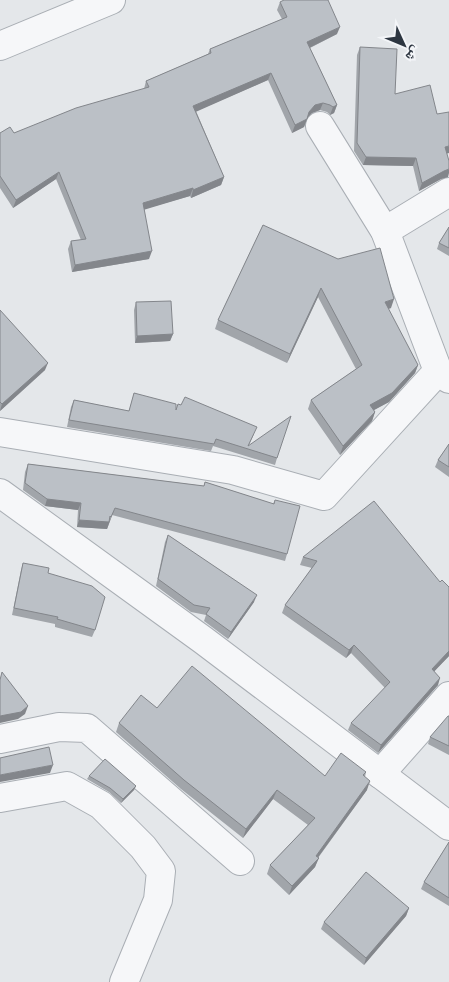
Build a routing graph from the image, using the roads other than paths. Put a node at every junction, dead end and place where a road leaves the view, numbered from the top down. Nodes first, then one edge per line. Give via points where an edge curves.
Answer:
1 (111, 0) edge
2 (0, 46) edge
3 (320, 126) dead end
4 (449, 192) edge
5 (384, 231) junction
6 (443, 375) edge
7 (0, 432) edge
8 (0, 493) edge
9 (449, 696) edge
10 (0, 739) edge
11 (380, 774) junction
12 (0, 798) edge
13 (449, 826) edge
14 (240, 861) dead end
15 (124, 982) edge

1 - 2 street
3 - 5 street
4 - 5 street
5 - 6 street
6 - 7 street via 324,496 233,470
8 - 11 street via 203,640
9 - 11 street
10 - 14 street via 59,727 87,728
11 - 13 street
12 - 15 street via 67,786 101,805 143,847 161,871 158,900

